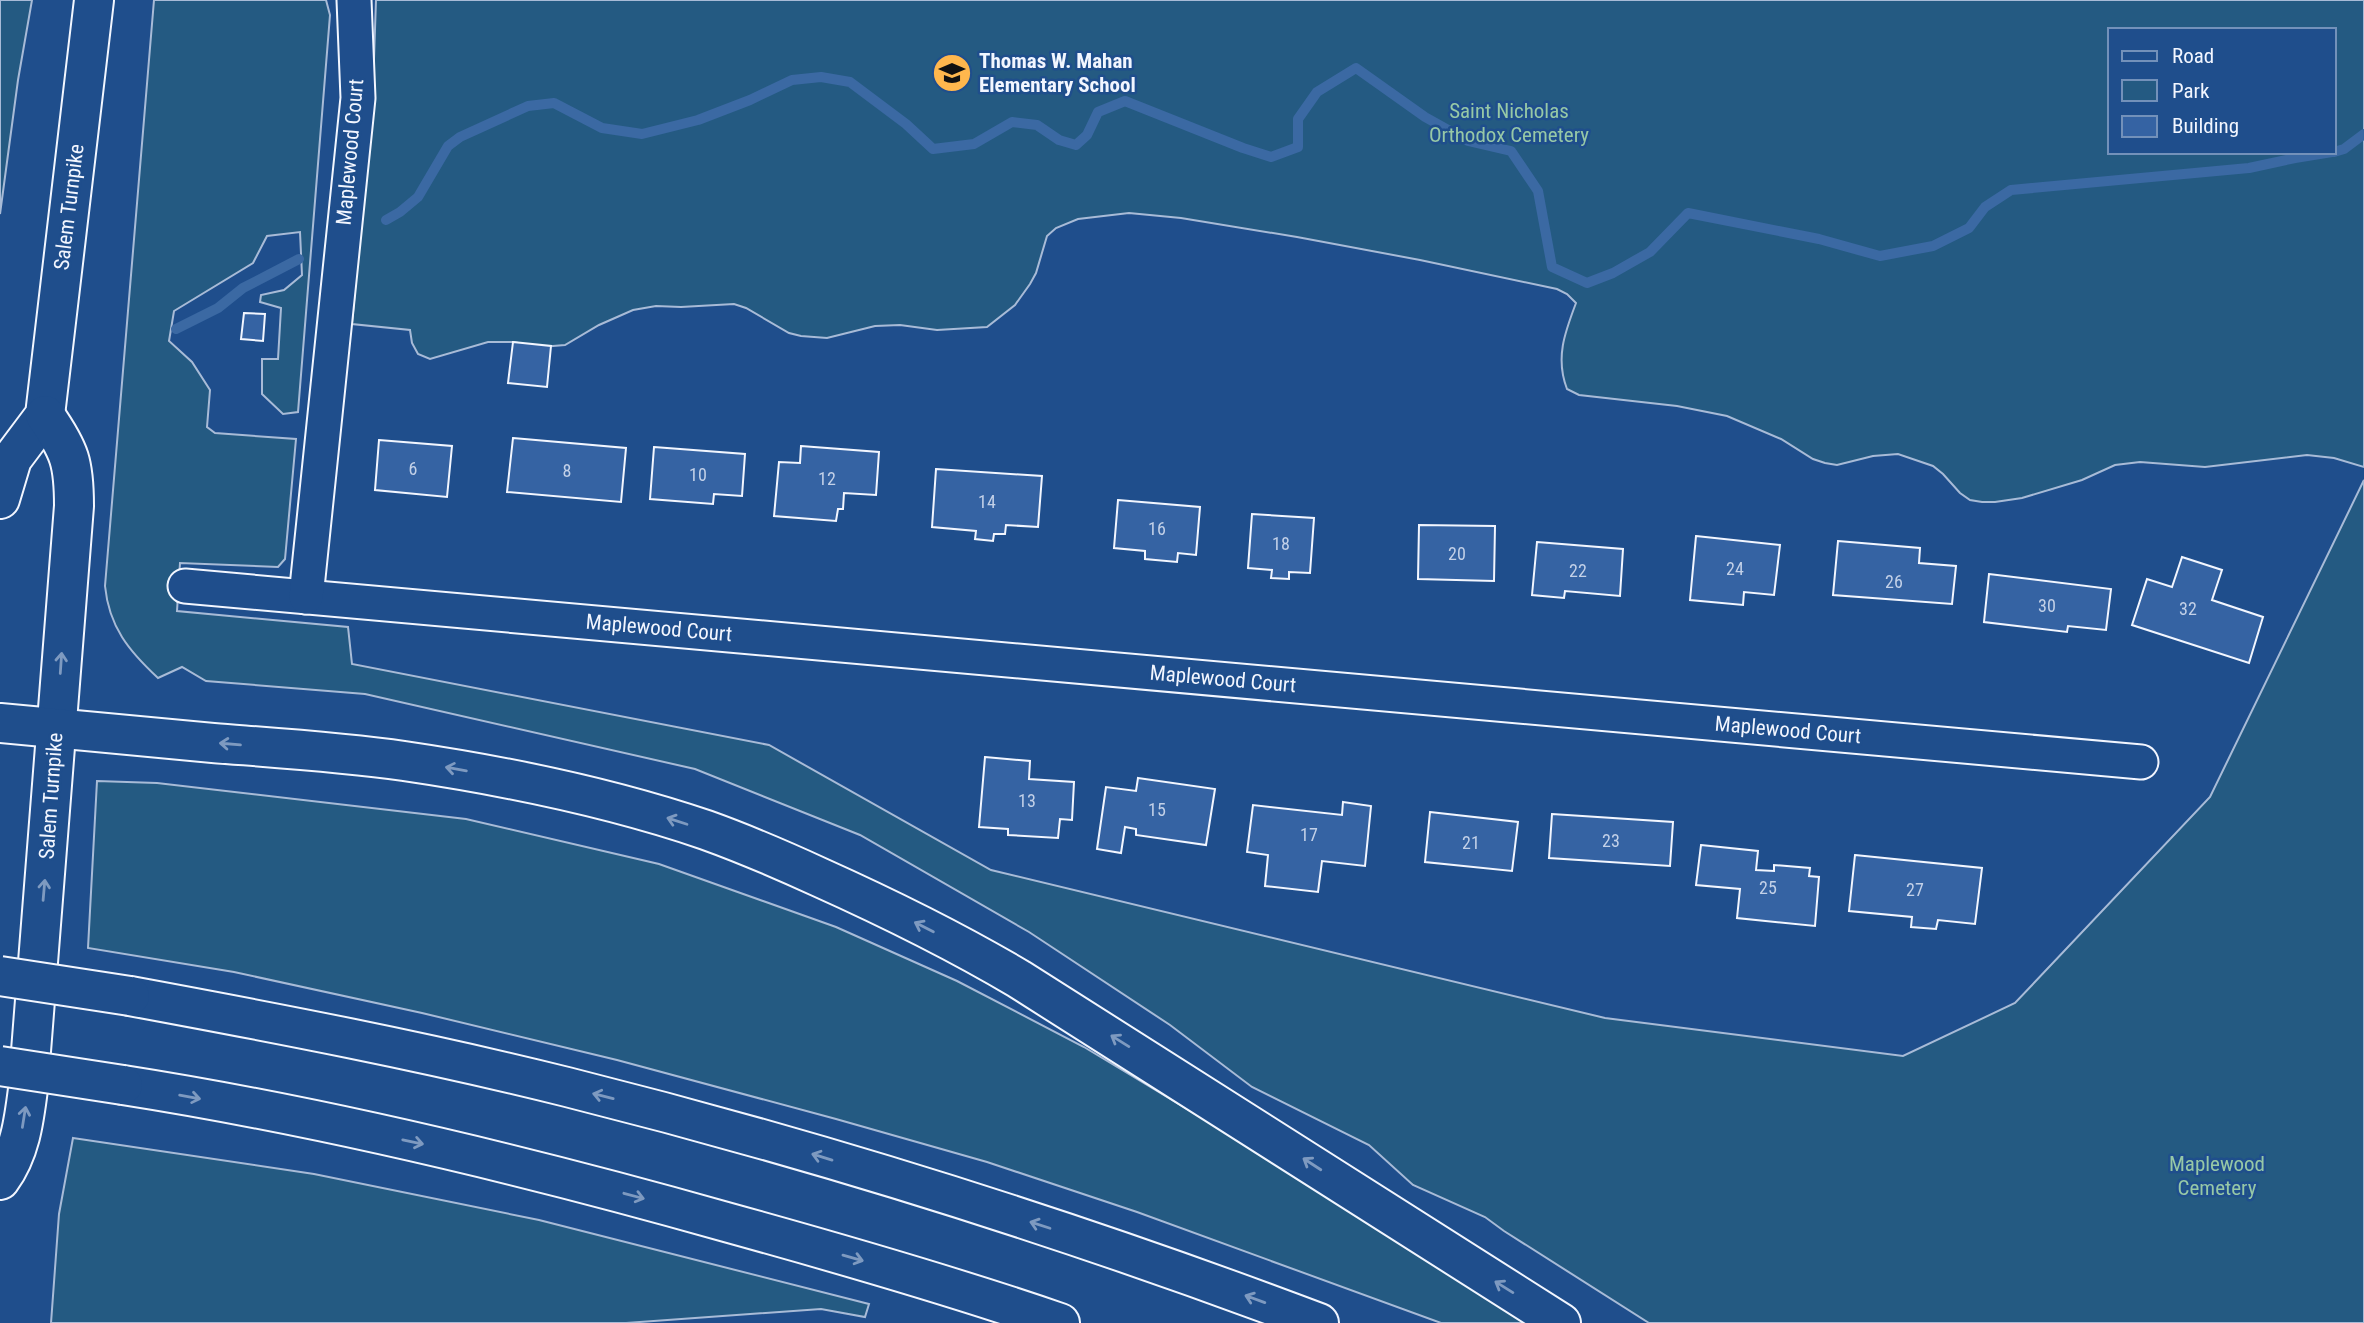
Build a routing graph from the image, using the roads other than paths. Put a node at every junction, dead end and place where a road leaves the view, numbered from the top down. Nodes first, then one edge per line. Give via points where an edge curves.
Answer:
1 (94, 0) edge
2 (354, 0) edge
3 (45, 415) junction
4 (0, 499) edge
5 (186, 586) dead end
6 (306, 597) junction
7 (0, 723) edge
8 (57, 728) junction
9 (2141, 761) dead end
10 (0, 976) edge
11 (0, 1066) edge
12 (0, 1180) edge
13 (1060, 1323) edge
14 (1319, 1323) edge
15 (1562, 1323) edge

1 - 3 main road, Salem Turnpike
2 - 6 street, Maplewood Court via 358,98
3 - 4 main road via 12,459
8 -> 3 main road, Salem Turnpike via 74,484 70,455
5 - 6 street, Maplewood Court
6 - 9 street, Maplewood Court
7 - 8 main road
12 -> 8 main road, Salem Turnpike via 18,1146 28,1089
15 -> 8 main road via 1003,969 886,908 761,851 625,806 456,769
14 -> 10 main road, bridge via 850,1165 579,1090 339,1036
11 -> 13 main road, bridge via 348,1127 562,1177 844,1256

